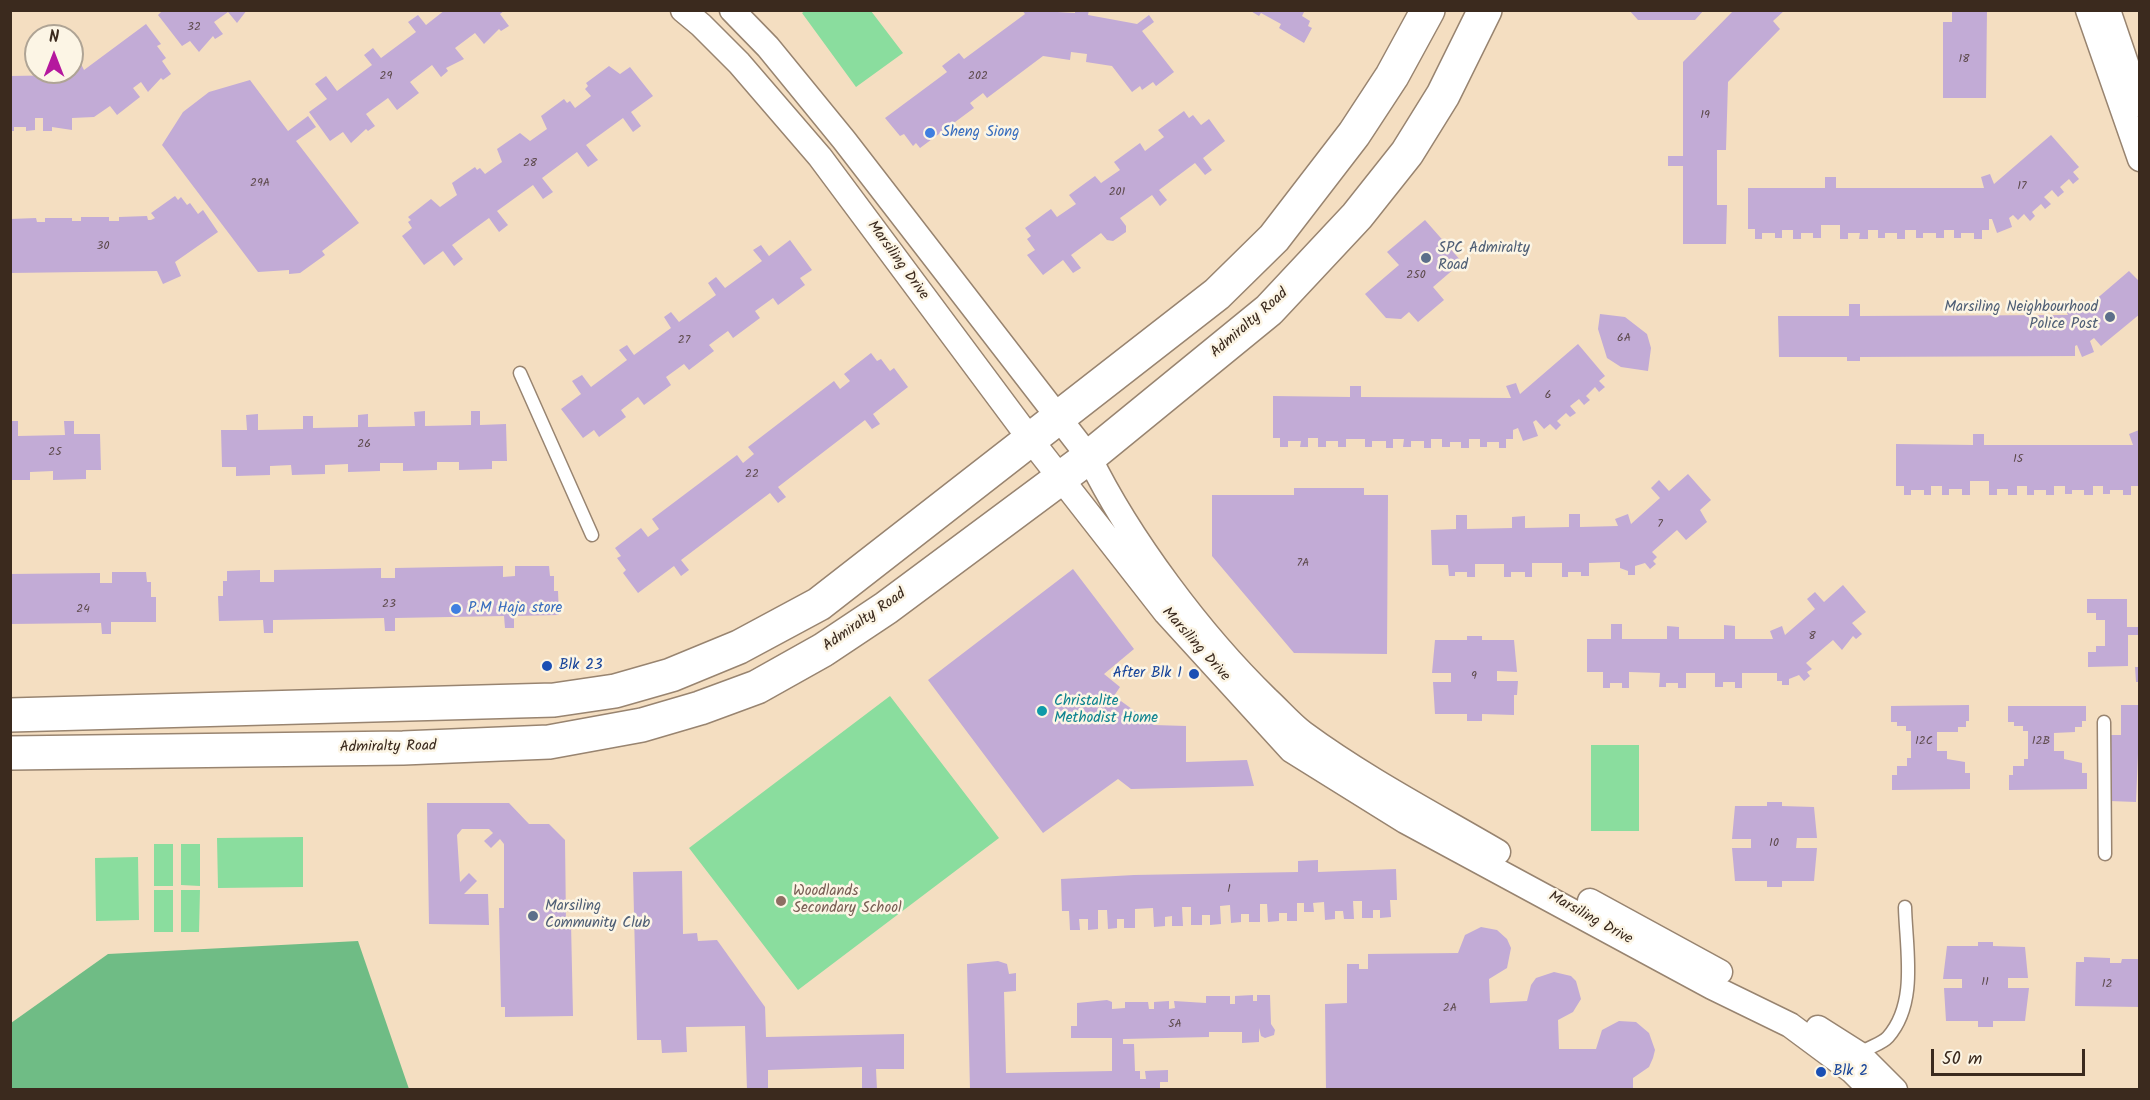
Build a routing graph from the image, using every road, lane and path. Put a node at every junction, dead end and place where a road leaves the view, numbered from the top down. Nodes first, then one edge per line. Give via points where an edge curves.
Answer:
1 (683, 10) edge
2 (732, 10) edge
3 (1428, 10) edge
4 (1485, 10) edge
5 (2088, 10) edge
6 (2108, 10) edge
7 (2123, 82) junction
8 (2139, 104) edge
9 (832, 149) junction
10 (2139, 159) edge
11 (520, 373) dead end
12 (1058, 418) junction
13 (1030, 439) junction
14 (1089, 458) junction
15 (1062, 478) junction
16 (592, 535) dead end
17 (10, 715) edge
18 (2104, 722) dead end
19 (10, 753) edge
20 (2105, 854) dead end
21 (1905, 907) dead end
22 (1855, 1062) junction
23 (1871, 1089) edge
24 (1895, 1089) edge

1 - 9 street, Marsiling Drive
2 - 9 street, Marsiling Drive via 768,47
3 - 12 main road via 1354,134 1274,238 1217,294
4 - 14 main road, Admiralty Road via 1443,95 1407,153 1310,269 1269,310
5 - 7 street
6 - 7 street
7 - 8 street
7 - 10 street
9 - 12 street, Marsiling Drive
9 - 13 street, Marsiling Drive
11 - 16 lane
12 - 13 main road
12 - 14 street, Marsiling Drive
13 - 15 street, Marsiling Drive
13 - 17 main road via 819,604 739,647 671,675 554,700
14 - 15 main road, Admiralty Road
14 - 22 street, Marsiling Drive via 1134,535 1194,615 1236,669 1302,732 1355,768 1503,855 1660,938
15 - 19 main road, Admiralty Road via 823,651 757,687 642,725 558,740 498,745
15 - 22 street, Marsiling Drive via 1166,613 1291,750 1406,821
18 - 20 lane
21 - 22 lane via 1907,996 1902,1017 1886,1040
22 - 23 street, Marsiling Drive
22 - 24 street, Marsiling Drive

